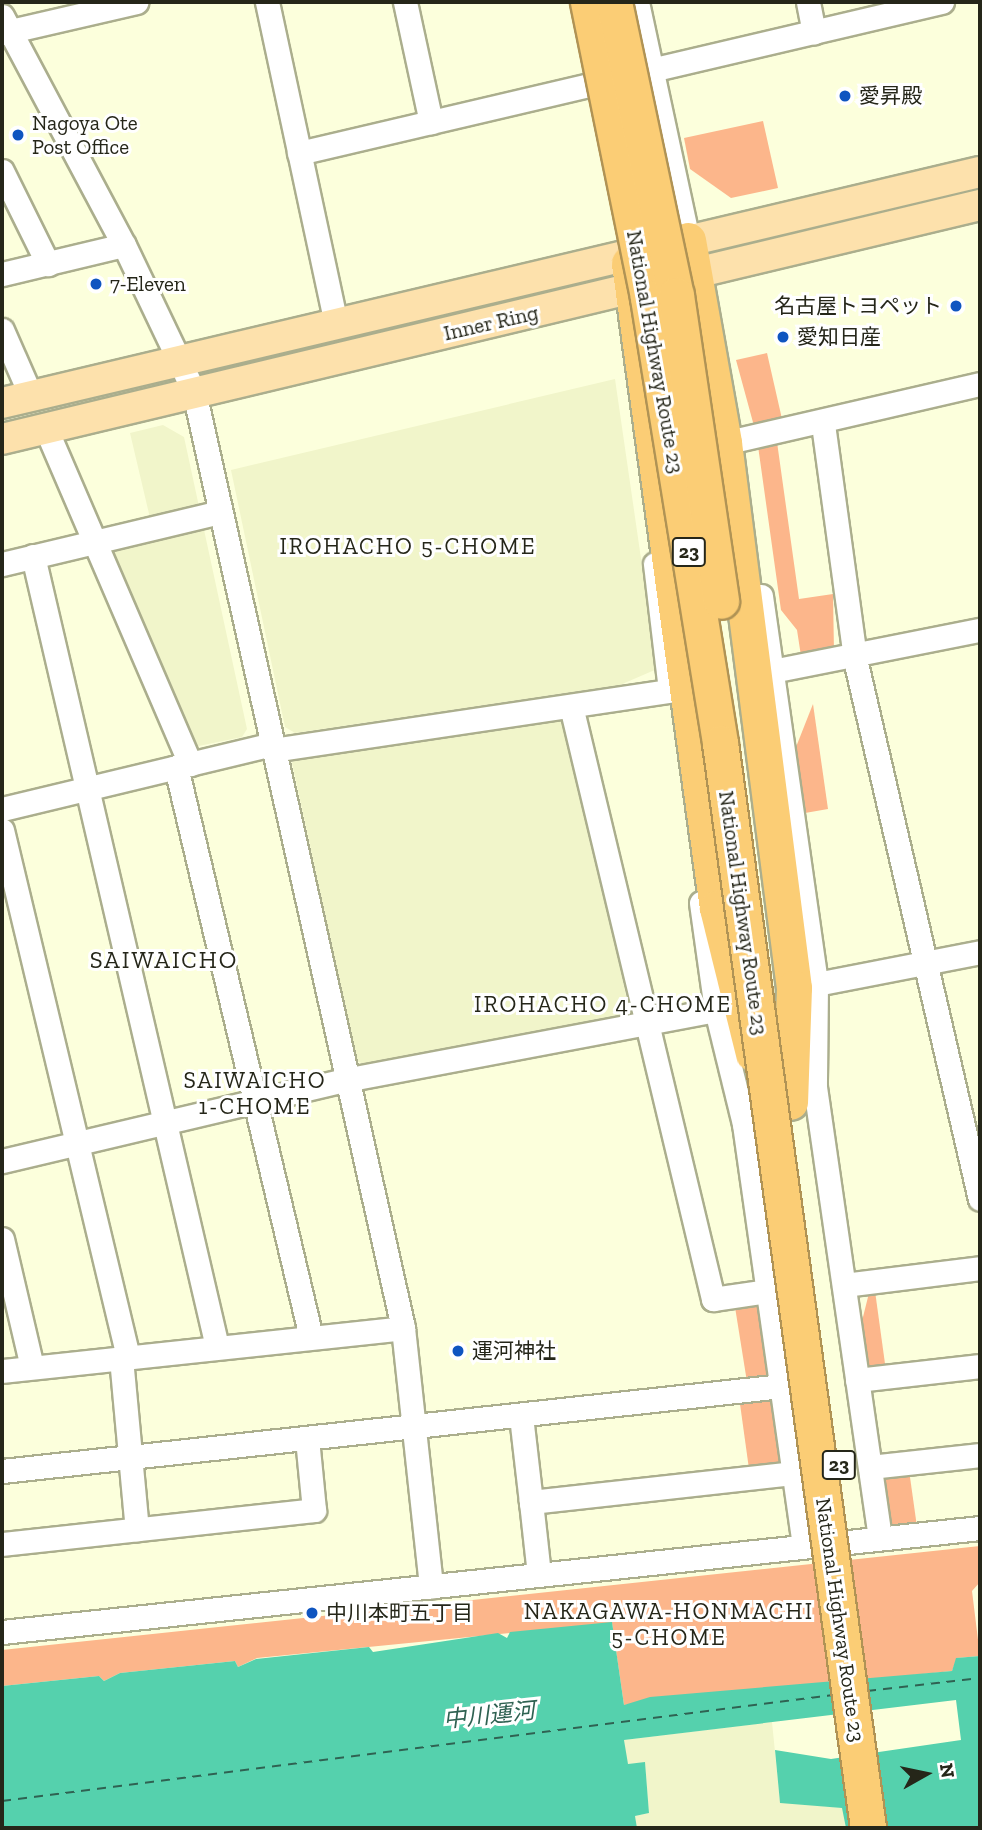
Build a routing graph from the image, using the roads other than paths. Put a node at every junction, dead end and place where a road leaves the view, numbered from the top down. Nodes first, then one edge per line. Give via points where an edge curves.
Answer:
1 (267, 2) edge
2 (405, 2) edge
3 (572, 2) edge
4 (588, 2) edge
5 (614, 2) edge
6 (637, 2) edge
7 (808, 2) edge
8 (942, 2) edge
9 (121, 3) edge
10 (6, 27) edge
11 (814, 32) junction
12 (651, 70) junction
13 (590, 85) junction
14 (431, 122) junction
15 (299, 153) junction
16 (2, 171) edge
17 (980, 172) edge
18 (980, 205) edge
19 (124, 245) junction
20 (629, 256) junction
21 (693, 256) junction
22 (48, 264) junction
23 (2, 274) edge
24 (629, 290) junction
25 (336, 323) junction
26 (2, 330) edge
27 (180, 361) junction
28 (980, 384) edge
29 (194, 392) junction
30 (31, 396) junction
31 (2, 403) edge
32 (823, 424) junction
33 (46, 429) junction
34 (2, 439) edge
35 (724, 443) junction
36 (654, 462) junction
37 (220, 512) junction
38 (94, 542) junction
39 (33, 556) junction
40 (2, 564) edge
41 (980, 630) edge
42 (855, 659) junction
43 (772, 671) junction
44 (670, 691) junction
45 (571, 706) junction
46 (272, 747) junction
47 (183, 766) junction
48 (87, 788) junction
49 (2, 809) edge
50 (2, 830) edge
51 (980, 952) edge
52 (926, 962) junction
53 (816, 984) junction
54 (716, 1010) junction
55 (647, 1021) junction
56 (345, 1080) junction
57 (255, 1101) junction
58 (780, 1104) junction
59 (165, 1122) junction
60 (77, 1143) junction
61 (2, 1161) edge
62 (980, 1199) edge
63 (2, 1239) edge
64 (980, 1268) edge
65 (844, 1285) junction
66 (768, 1291) junction
67 (403, 1328) junction
68 (311, 1338) junction
69 (218, 1347) junction
70 (124, 1357) junction
71 (980, 1366) edge
72 (32, 1367) junction
73 (2, 1371) edge
74 (857, 1380) junction
75 (782, 1386) junction
76 (522, 1416) junction
77 (414, 1427) junction
78 (307, 1438) junction
79 (980, 1455) edge
80 (131, 1458) junction
81 (870, 1467) junction
82 (2, 1471) edge
83 (794, 1473) junction
84 (531, 1502) junction
85 (980, 1528) edge
86 (137, 1529) junction
87 (880, 1538) junction
88 (2, 1544) edge
89 (804, 1546) junction
90 (539, 1574) junction
91 (431, 1586) junction
92 (2, 1632) edge
93 (868, 1828) edge
94 (890, 1828) edge

1 - 15 street
2 - 14 street
3 - 13 street
4 - 58 highway, National Highway Route 23 / 23, bridge via 651,312
5 - 58 highway, National Highway Route 23 / 23, bridge via 676,295
6 - 12 street
7 - 11 street
8 - 11 street
9 - 10 street
10 - 19 street
11 - 12 street
12 - 21 street
13 - 14 street
13 - 20 street
14 - 15 street
15 - 25 street
16 - 22 street
17 - 21 main road, Inner Ring
18 - 21 main road, Inner Ring
19 - 22 street
19 - 27 street
20 - 21 main road, Inner Ring
20 - 24 highway
20 - 25 main road, Inner Ring
21 - 24 main road, Inner Ring
21 - 35 highway
22 - 23 street
24 - 29 main road, Inner Ring
24 - 36 highway
25 - 27 main road, Inner Ring
26 - 30 street
27 - 29 street
27 - 30 main road, Inner Ring
28 - 32 street
29 - 33 main road, Inner Ring
29 - 37 street
30 - 31 main road, Inner Ring
32 - 35 street
32 - 42 street
33 - 34 main road, Inner Ring
33 - 38 street
35 - 43 street via 741,469
35 - 58 highway via 794,988
36 - 44 street via 657,605
36 - 58 highway, bridge via 703,810 740,1016
37 - 38 street
37 - 46 street
38 - 39 street
38 - 47 street
39 - 40 street
39 - 48 street
41 - 42 street
42 - 43 street
42 - 52 street
43 - 53 street
44 - 45 street
44 - 54 street
45 - 46 street
45 - 55 street
46 - 47 street
46 - 56 street
47 - 48 street
47 - 57 street
48 - 49 street
48 - 59 street
50 - 60 street
51 - 52 street
52 - 53 street
52 - 62 street
53 - 65 street via 815,1087
54 - 55 street
54 - 66 street via 744,1124
55 - 56 street
55 - 66 street via 713,1299
56 - 57 street
56 - 67 street
57 - 59 street
57 - 68 street
58 - 93 highway, National Highway Route 23 / 23, bridge
58 - 94 highway, National Highway Route 23 / 23
59 - 60 street
59 - 69 street
60 - 61 street
60 - 70 street
63 - 72 street
64 - 65 street
65 - 74 street
66 - 75 street
67 - 68 street
67 - 77 street
68 - 69 street
69 - 70 street
70 - 72 street
70 - 80 street
71 - 74 street
72 - 73 street
74 - 81 street
75 - 76 street
75 - 83 street
76 - 77 street
76 - 84 street
77 - 78 street
77 - 91 street
78 - 80 street
78 - 86 street via 314,1510
79 - 81 street
80 - 82 street
80 - 86 street
81 - 87 street
83 - 84 street
83 - 89 street
84 - 90 street
85 - 87 street
86 - 88 street
87 - 89 street
89 - 90 street
90 - 91 street
91 - 92 street

